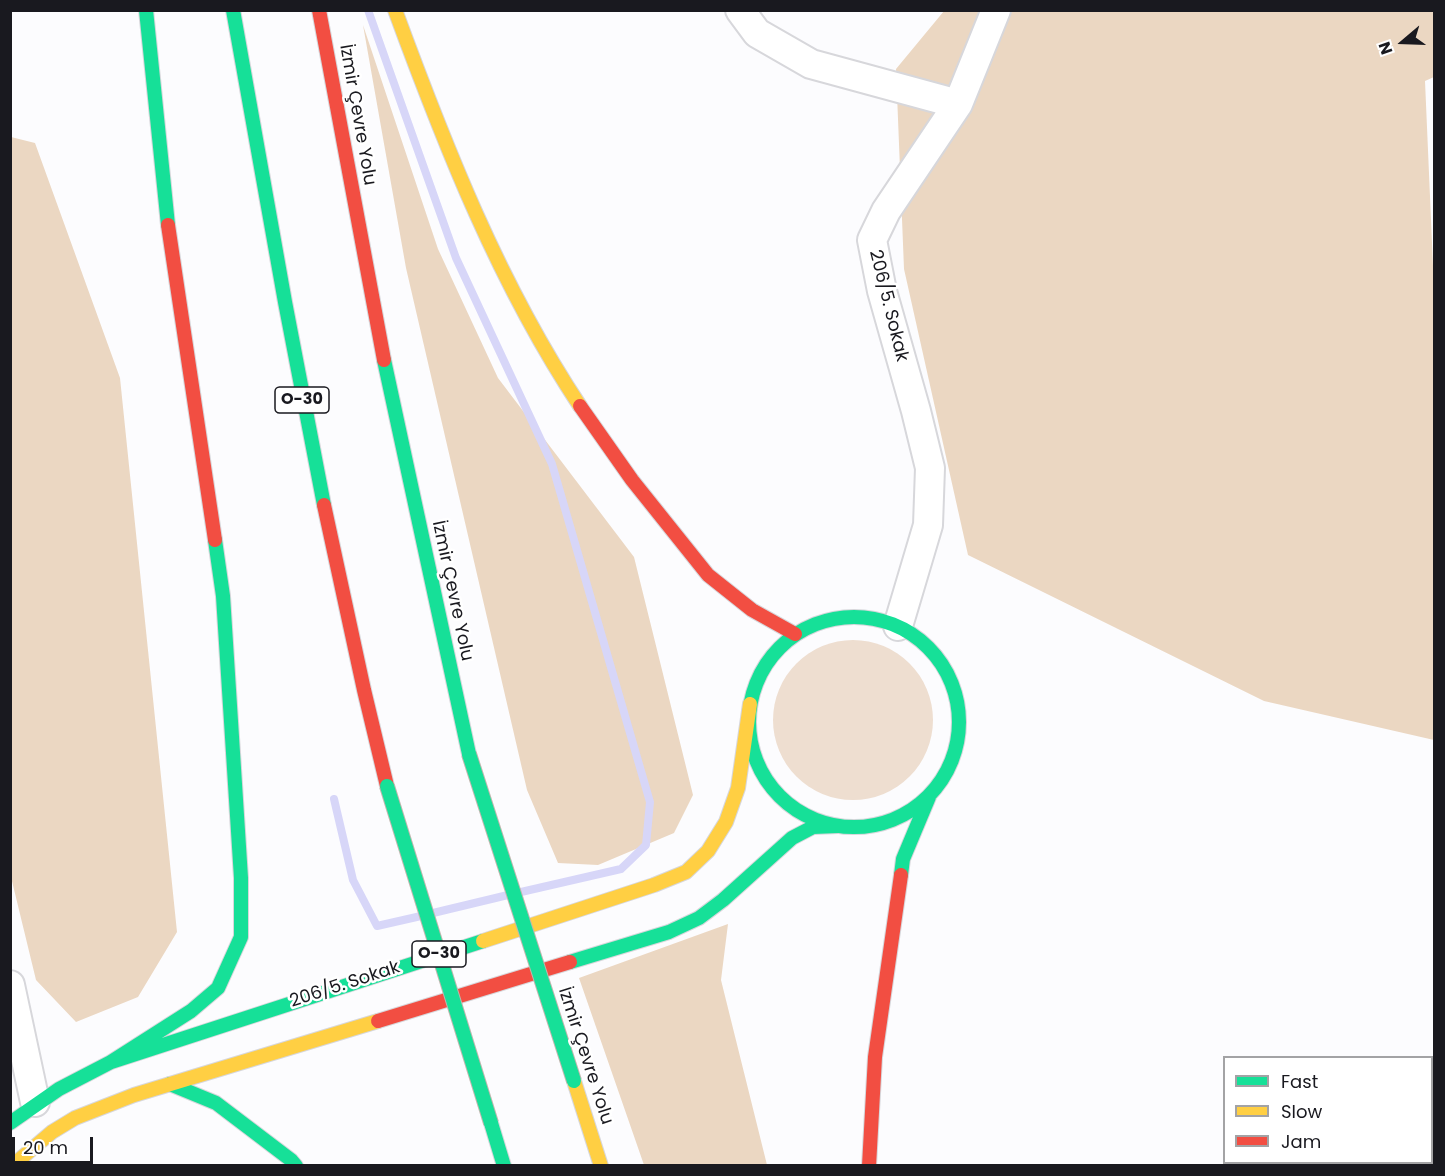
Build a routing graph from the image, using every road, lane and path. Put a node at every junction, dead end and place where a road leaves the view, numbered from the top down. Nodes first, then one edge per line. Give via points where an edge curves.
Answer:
1 (146, 10) edge
2 (233, 10) edge
3 (319, 10) edge
4 (394, 10) edge
5 (740, 10) edge
6 (996, 10) edge
7 (958, 104) junction
8 (898, 626) junction
9 (795, 634) junction
10 (750, 704) junction
11 (929, 797) junction
12 (838, 826) junction
13 (10, 985) edge
14 (111, 1062) junction
15 (170, 1084) junction
16 (35, 1102) junction
17 (10, 1123) edge
18 (12, 1166) edge
19 (297, 1166) edge
20 (504, 1166) edge
21 (601, 1166) edge
22 (869, 1166) edge

1 - 14 main road via 172,260 223,596 241,878 241,937 218,988 191,1011
2 - 20 main road, O-30, bridge via 302,396 366,703 387,786
3 - 21 main road, İzmir Çevre Yolu, bridge via 383,356 469,753
4 - 9 main road via 496,255 553,363 595,429 710,578 766,620
5 - 7 street via 757,33 811,64
6 - 7 street, 206/5. Sokak
7 - 8 street, 206/5. Sokak via 886,212 872,240 930,468 927,525
8 - 9 main road via 864,617 846,617 819,622
8 - 11 main road via 931,650 952,684 958,704 957,744 942,781
9 - 10 main road via 766,664
10 - 12 main road via 751,746 768,784 798,812
10 - 14 main road, 206/5. Sokak via 738,788 726,822 708,851 686,872
11 - 12 main road via 887,822 857,828
11 - 22 main road via 903,859 875,1057
12 - 15 main road via 813,827 792,838 723,900 669,933
13 - 16 street
14 - 16 main road, 206/5. Sokak
15 - 18 main road via 75,1118 52,1131
15 - 19 main road via 216,1103
16 - 17 main road, 206/5. Sokak

